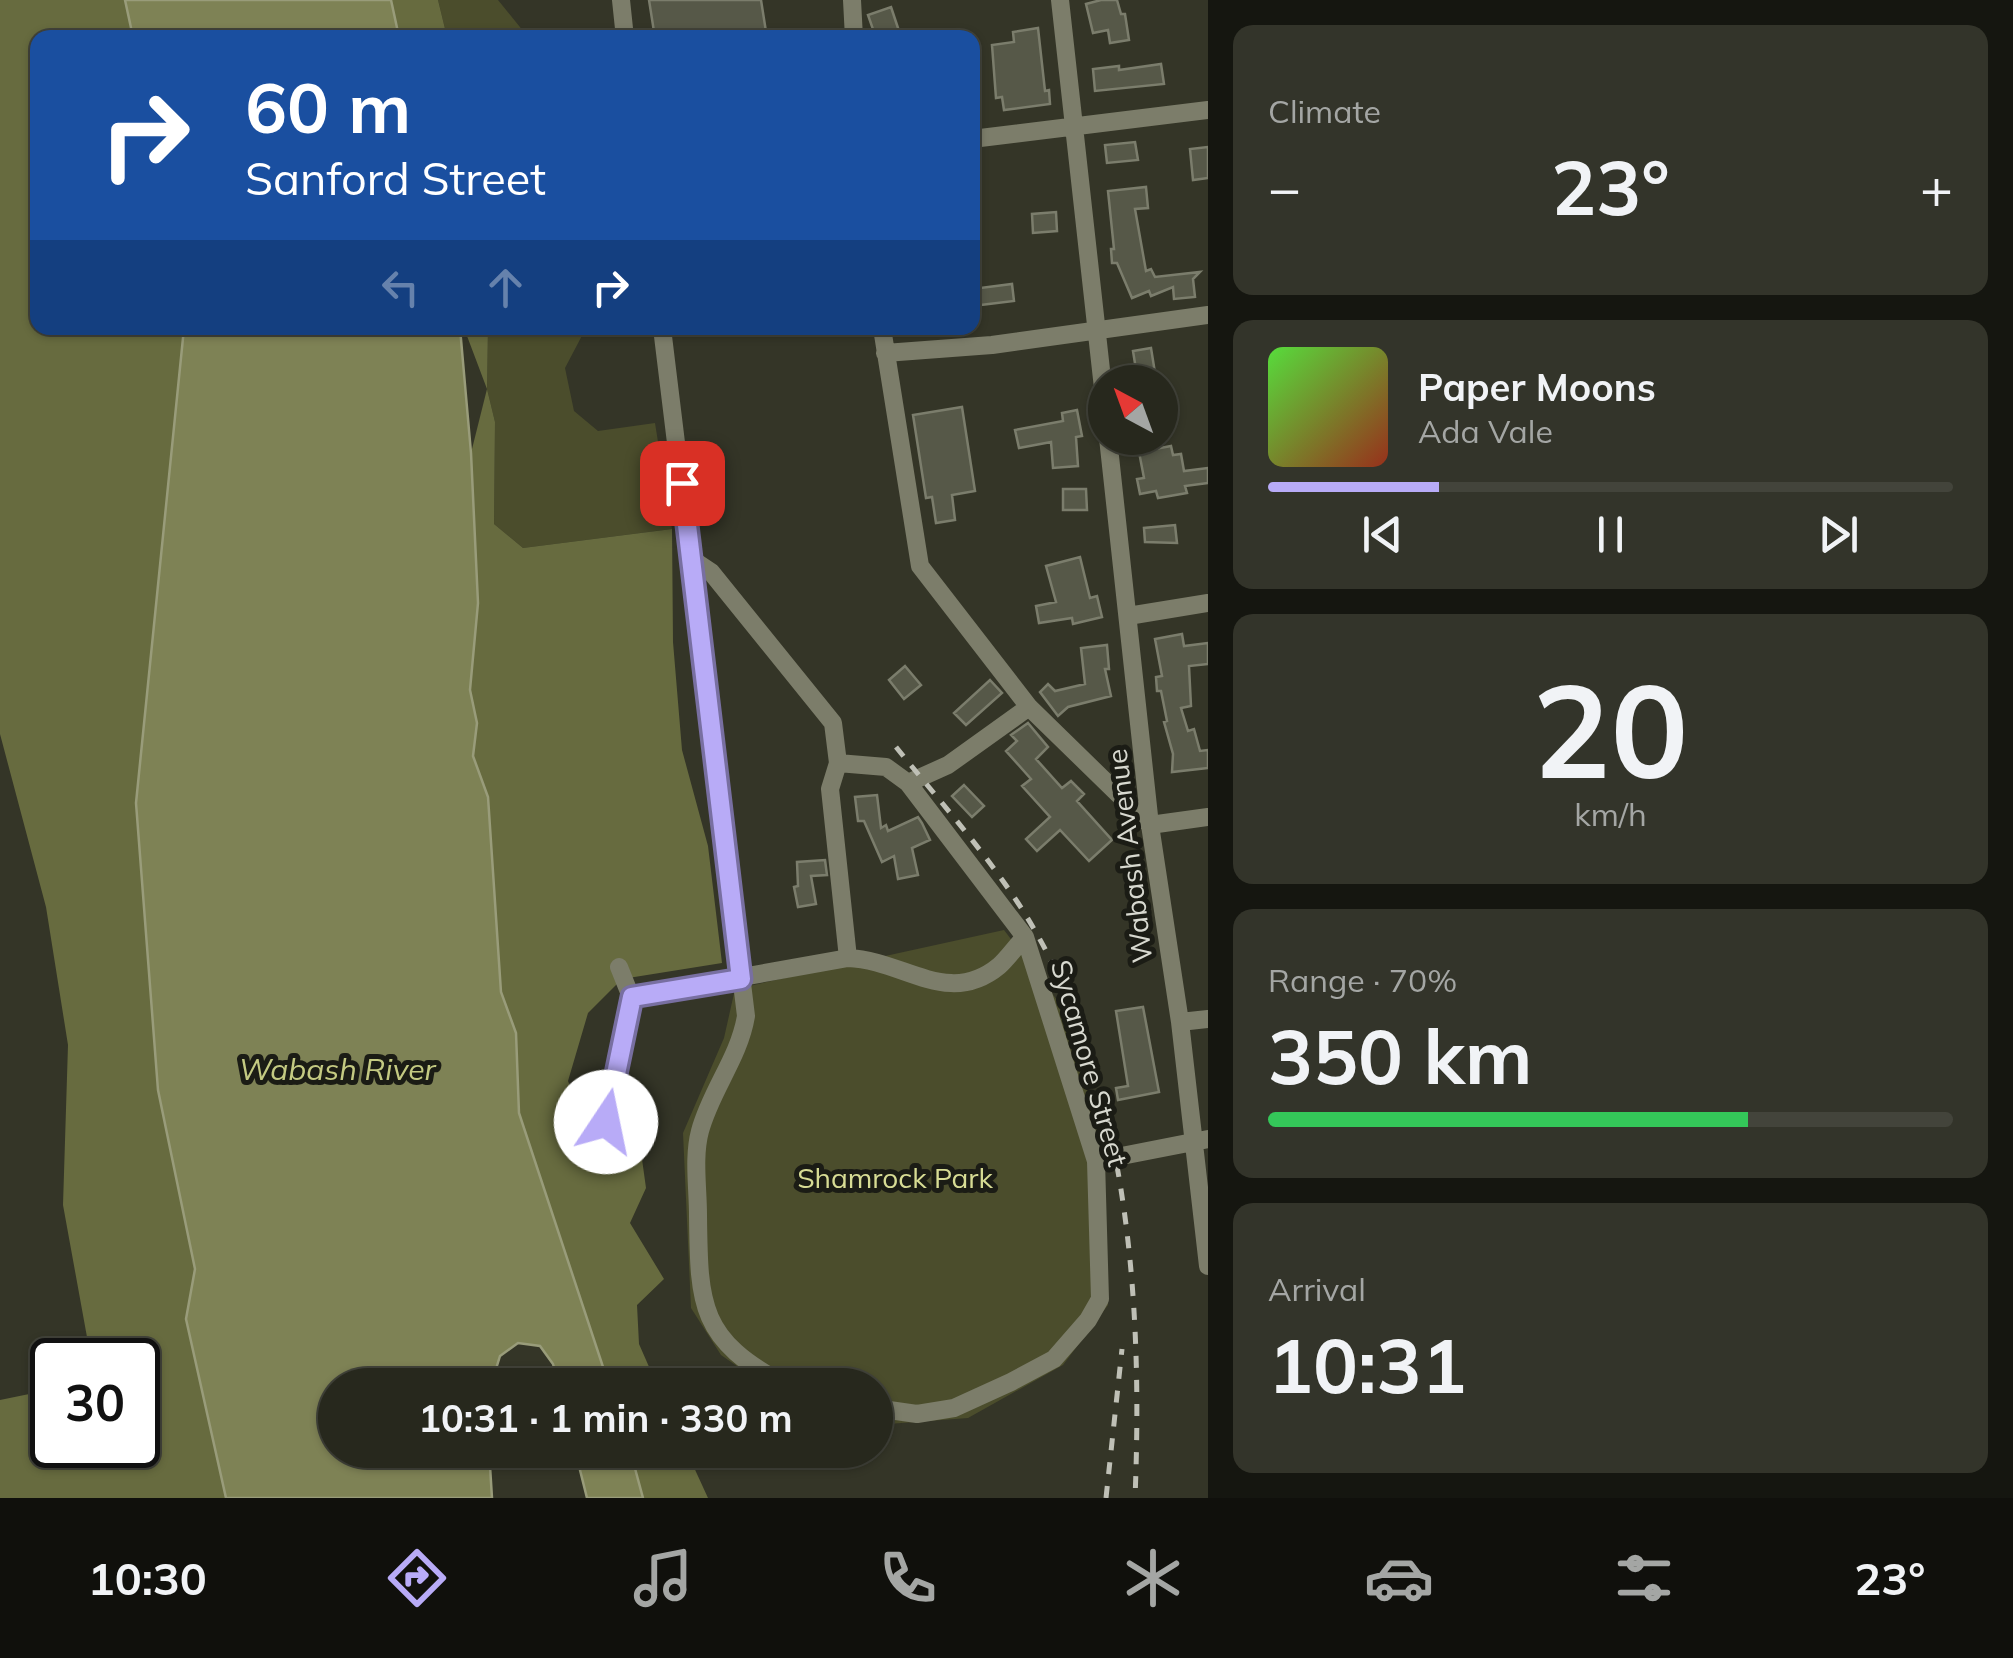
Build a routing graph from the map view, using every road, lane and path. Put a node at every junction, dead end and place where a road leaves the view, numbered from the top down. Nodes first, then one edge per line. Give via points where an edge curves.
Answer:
1 (621, 0) edge
2 (852, 0) edge
3 (1060, 0) edge
4 (624, 30) edge
5 (854, 30) edge
6 (1208, 110) edge
7 (1072, 127) junction
8 (980, 138) edge
9 (1208, 316) edge
10 (1097, 331) junction
11 (663, 335) edge
12 (883, 335) edge
13 (885, 353) junction
14 (1101, 365) edge
15 (1110, 455) edge
16 (693, 560) junction
17 (1208, 603) edge
18 (1128, 616) junction
19 (1028, 706) junction
20 (838, 763) junction
21 (908, 784) junction
22 (1208, 818) edge
23 (1150, 825) junction
24 (1025, 937) junction
25 (848, 958) junction
26 (1000, 966) junction
27 (619, 967) dead end
28 (741, 979) junction
29 (1040, 980) junction
30 (632, 997) junction
31 (1208, 1019) edge
32 (1180, 1022) junction
33 (606, 1122) dead end
34 (1201, 1140) edge
35 (1096, 1162) junction
36 (1208, 1266) edge
37 (755, 1368) edge
38 (893, 1411) edge

1 - 4 street
2 - 5 street
3 - 7 street
6 - 7 street
7 - 8 street
7 - 10 street
9 - 10 street
10 - 13 street
10 - 14 street
11 - 16 street
12 - 13 street
13 - 19 street via 920,566
15 - 18 street, Wabash Avenue
16 - 20 street via 711,572 833,722
16 - 28 street
17 - 18 street
18 - 23 street, Wabash Avenue
19 - 21 street via 948,765
19 - 23 street
20 - 21 street via 886,767
20 - 25 street via 830,789
21 - 24 street, Sycamore Street
22 - 23 street
23 - 32 street, Wabash Avenue
24 - 26 street
24 - 29 street, Sycamore Street
25 - 26 street via 952,987
25 - 28 street
26 - 29 street
27 - 30 street
28 - 30 street
28 - 37 street via 743,1032 700,1133 699,1283 710,1322
29 - 35 street, Sycamore Street
30 - 33 street
31 - 32 street
32 - 34 street, Wabash Avenue
34 - 35 street
34 - 36 street, Wabash Avenue
35 - 38 street, Sycamore Street via 1100,1299 1088,1320 1054,1359 954,1408

